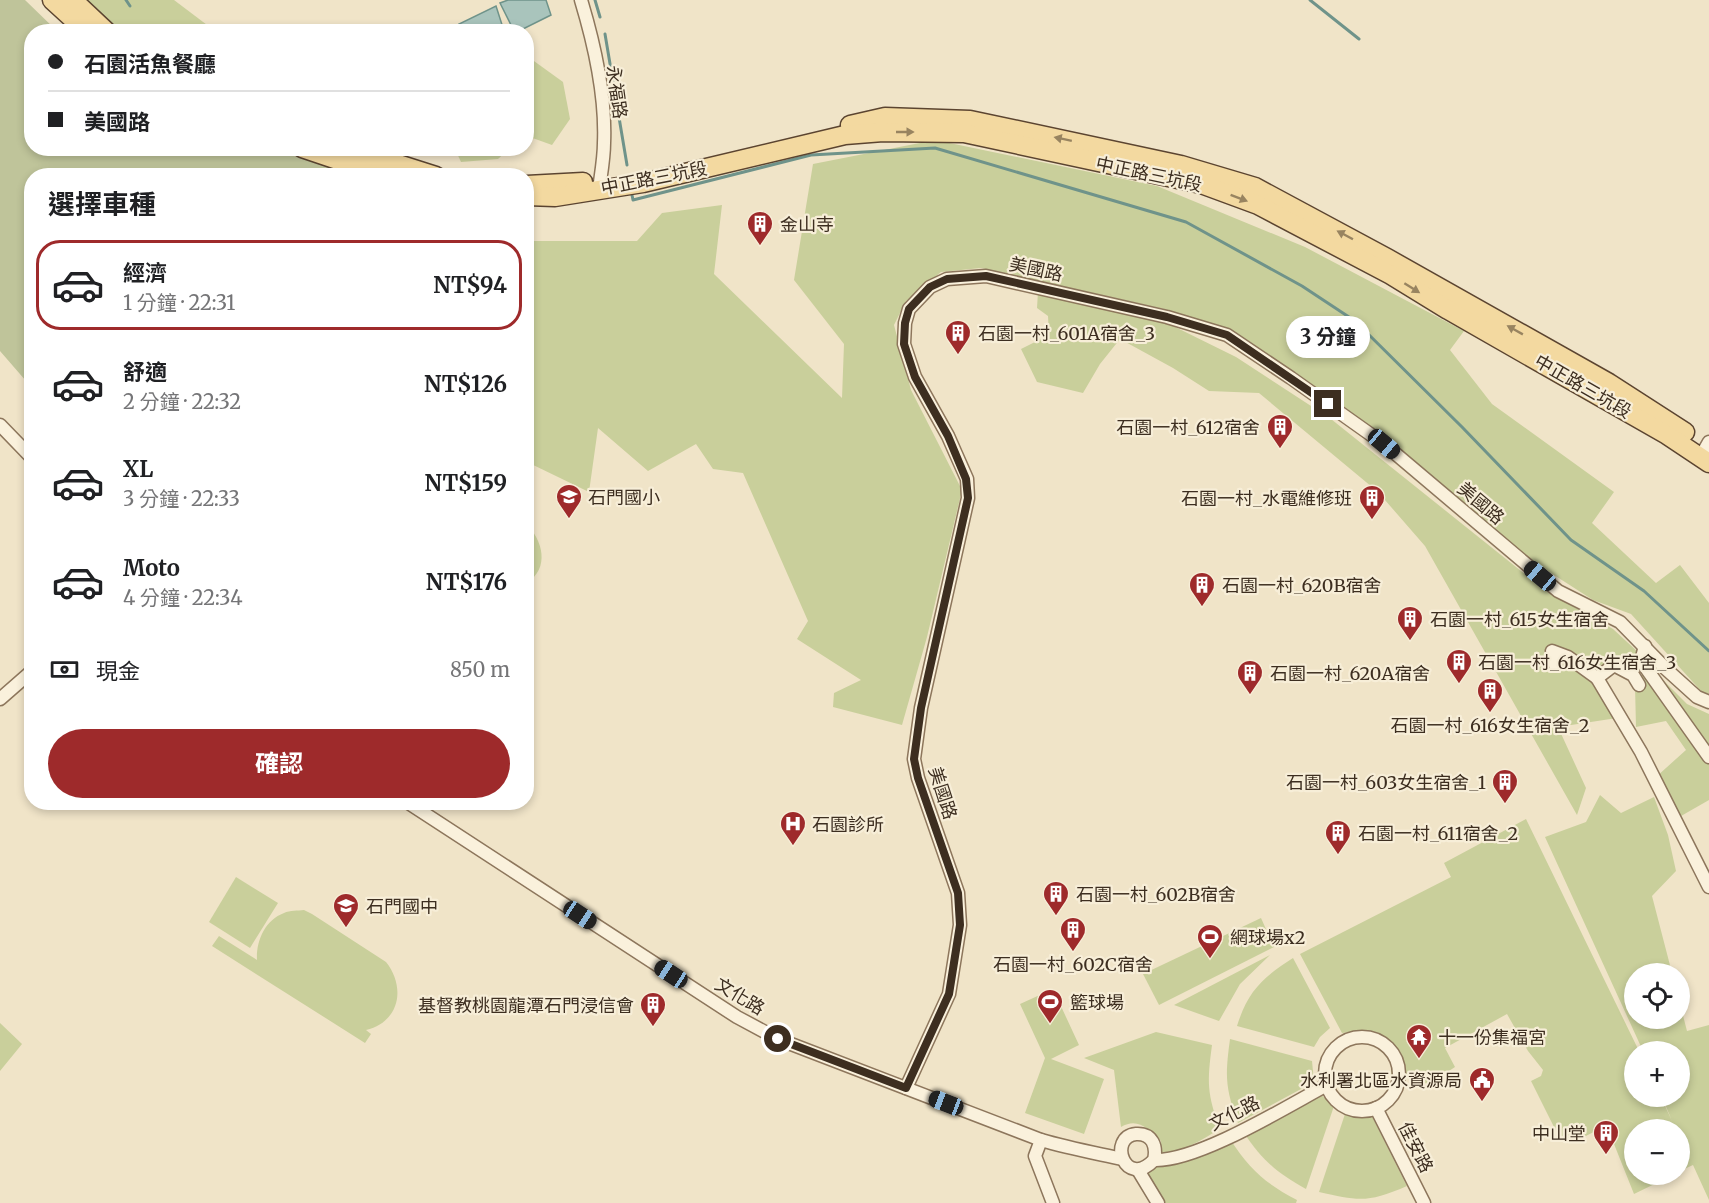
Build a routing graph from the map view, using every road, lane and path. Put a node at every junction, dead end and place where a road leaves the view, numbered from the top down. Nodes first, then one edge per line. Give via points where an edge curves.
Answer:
1 (52, 0) edge
2 (73, 0) edge
3 (581, 0) edge
4 (78, 24) edge
5 (98, 24) edge
6 (328, 156) edge
7 (373, 156) edge
8 (367, 168) edge
9 (411, 168) edge
10 (534, 185) edge
11 (600, 185) junction
12 (534, 196) edge
13 (0, 425) edge
14 (24, 450) edge
15 (1707, 451) edge
16 (1645, 646) junction
17 (1555, 665) dead end
18 (24, 678) edge
19 (1597, 678) junction
20 (1639, 685) dead end
21 (0, 699) edge
22 (1709, 702) edge
23 (1709, 757) edge
24 (419, 810) edge
25 (1709, 886) edge
26 (1327, 1085) junction
27 (906, 1088) junction
28 (1376, 1107) junction
29 (1041, 1140) junction
30 (1122, 1159) junction
31 (1154, 1160) junction
32 (1138, 1170) junction
33 (1053, 1203) edge
34 (1158, 1203) edge
35 (1424, 1203) edge

1 - 4 main road
2 - 5 main road
3 - 11 street, 永福路 via 603,106
6 - 8 main road
7 - 9 main road
10 - 11 main road, 中正路三坑段
11 - 12 main road, 中正路三坑段 via 555,197
11 - 15 main road, 中正路三坑段 via 643,183 845,135 883,132 964,133 1201,184 1258,205 1391,275 1619,407
13 - 14 street
16 - 22 street, 美國路 via 1697,697
16 - 23 street via 1641,661
16 - 27 street, 美國路 via 1620,622 1558,591 1384,444 1227,335 1167,317 986,276 947,279 930,287 909,309 904,344 915,377 948,436 966,479 968,498 921,708 914,759 958,893 960,925 949,994
17 - 19 street via 1552,651 1568,657
18 - 21 street
19 - 20 street via 1614,664 1633,675
19 - 25 street via 1641,752
24 - 27 street, 文化路 via 737,1017 778,1039
26 - 28 street via 1334,1098 1346,1107 1361,1111
26 - 28 street via 1325,1070 1335,1049 1347,1040 1375,1040 1395,1059 1398,1078 1391,1096
26 - 31 street, 文化路 via 1192,1153 1167,1161
27 - 29 street, 文化路
28 - 35 street, 佳安路
29 - 30 street, 文化路
29 - 33 street via 1035,1156
30 - 31 street via 1125,1140 1134,1134 1152,1141 1156,1150
30 - 32 street, 文化路
31 - 32 street, 文化路
32 - 34 street

